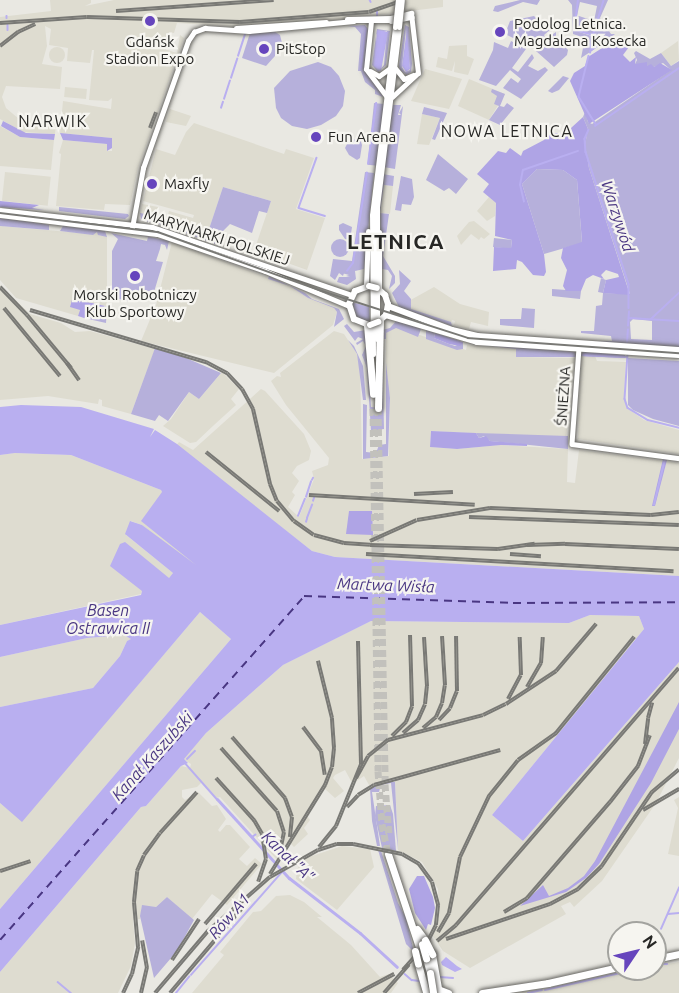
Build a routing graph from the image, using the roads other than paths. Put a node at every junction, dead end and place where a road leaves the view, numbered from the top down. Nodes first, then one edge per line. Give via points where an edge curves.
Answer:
1 (400, 0) edge
2 (411, 15) junction
3 (371, 20) junction
4 (393, 68) junction
5 (389, 101) junction
6 (378, 174) junction
7 (377, 198) junction
8 (0, 210) edge
9 (0, 215) edge
10 (372, 215) junction
11 (132, 223) junction
12 (131, 230) junction
13 (172, 236) junction
14 (266, 268) junction
15 (308, 280) junction
16 (367, 286) junction
17 (378, 288) junction
18 (304, 289) junction
19 (352, 295) junction
20 (349, 306) junction
21 (388, 306) junction
22 (381, 320) junction
23 (368, 325) junction
24 (579, 346) junction
25 (679, 350) edge
26 (679, 355) edge
27 (376, 387) junction
28 (376, 408) tunnel mouth
29 (679, 458) edge
30 (391, 854) tunnel mouth
31 (424, 959) junction
32 (607, 970) edge
33 (430, 992) edge
34 (448, 993) edge
35 (482, 993) edge

1 - 4 main road, bridge
2 - 3 street
2 - 4 main road via 415,72 404,79
2 - 5 main road via 418,73
3 - 4 main road via 369,70 379,76
3 - 5 main road via 366,69
3 - 11 street via 248,29 201,26 192,30 141,171
4 - 5 main road
5 - 6 main road
6 - 7 main road
6 - 10 main road
7 - 17 main road
7 - 27 main road
8 - 11 main road, MARYNARKI POLSKIEJ
9 - 12 main road, MARYNARKI POLSKIEJ
10 - 16 main road via 367,242
10 - 27 main road
11 - 12 street
11 - 13 main road, MARYNARKI POLSKIEJ
12 - 13 main road, MARYNARKI POLSKIEJ
13 - 14 main road, MARYNARKI POLSKIEJ
14 - 15 main road, MARYNARKI POLSKIEJ
14 - 18 main road, MARYNARKI POLSKIEJ
15 - 18 main road
15 - 19 main road, MARYNARKI POLSKIEJ
16 - 17 main road, bridge
16 - 19 main road
17 - 21 main road
18 - 20 main road, MARYNARKI POLSKIEJ
19 - 20 main road
20 - 23 main road via 354,319
21 - 22 main road
21 - 24 main road via 469,334
22 - 23 main road, bridge
22 - 24 main road via 469,340
22 - 27 highway via 381,370
23 - 27 highway via 369,367
24 - 25 main road
24 - 26 main road
24 - 29 street, ŚNIEŻNA via 572,444
27 - 28 highway
30 - 31 highway, bridge
31 - 33 highway
31 - 33 highway
31 - 33 highway, bridge
32 - 35 highway
33 - 34 highway

